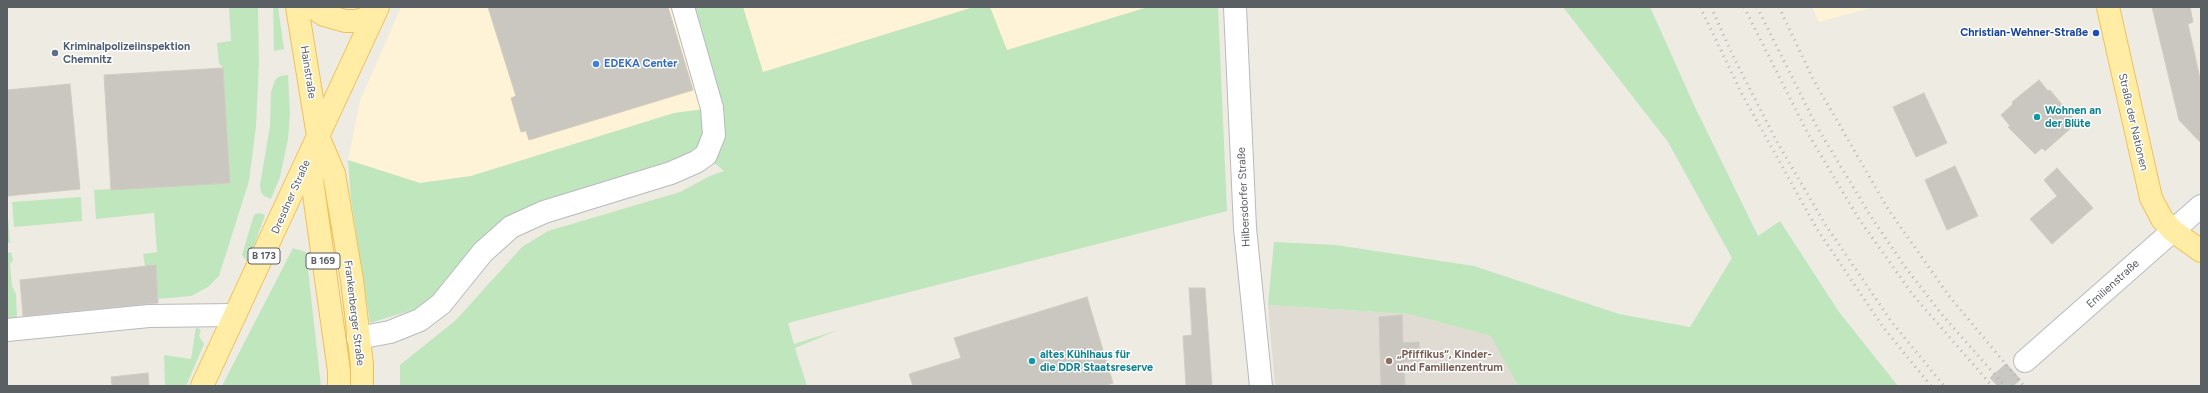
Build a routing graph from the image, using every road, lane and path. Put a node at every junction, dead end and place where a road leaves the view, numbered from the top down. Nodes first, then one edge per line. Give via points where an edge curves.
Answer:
1 (297, 7) edge
2 (312, 7) edge
3 (683, 7) edge
4 (1235, 7) edge
5 (2108, 7) edge
6 (376, 12) edge
7 (318, 136) junction
8 (2201, 206) edge
9 (2173, 231) junction
10 (2201, 251) edge
11 (235, 315) junction
12 (7, 330) edge
13 (358, 338) junction
14 (2025, 361) tunnel mouth
15 (202, 386) edge
16 (339, 386) edge
17 (362, 386) edge
18 (1261, 386) edge

1 - 7 main road, Hainstraße
2 - 6 main road via 324,15 345,21 356,21
3 - 13 street via 712,108 714,135 706,155 671,173 544,212 511,227 483,252 441,304 420,320 390,332
4 - 18 street, Hilbersdorfer Straße via 1245,228
5 - 9 main road, Straße der Nationen via 2151,198 2162,219
6 - 7 main road, Dresdner Straße / B 173
7 - 11 main road, Dresdner Straße / B 173
7 - 13 main road, Frankenberger Straße / B 169 via 334,174 352,280
7 - 16 main road, Frankenberger Straße / B 169 via 312,180
8 - 9 street, Emilienstraße
9 - 10 main road
9 - 14 street, Emilienstraße
11 - 12 street via 150,316
11 - 15 main road, Dresdner Straße / B 173
13 - 17 main road, Frankenberger Straße / B 169

